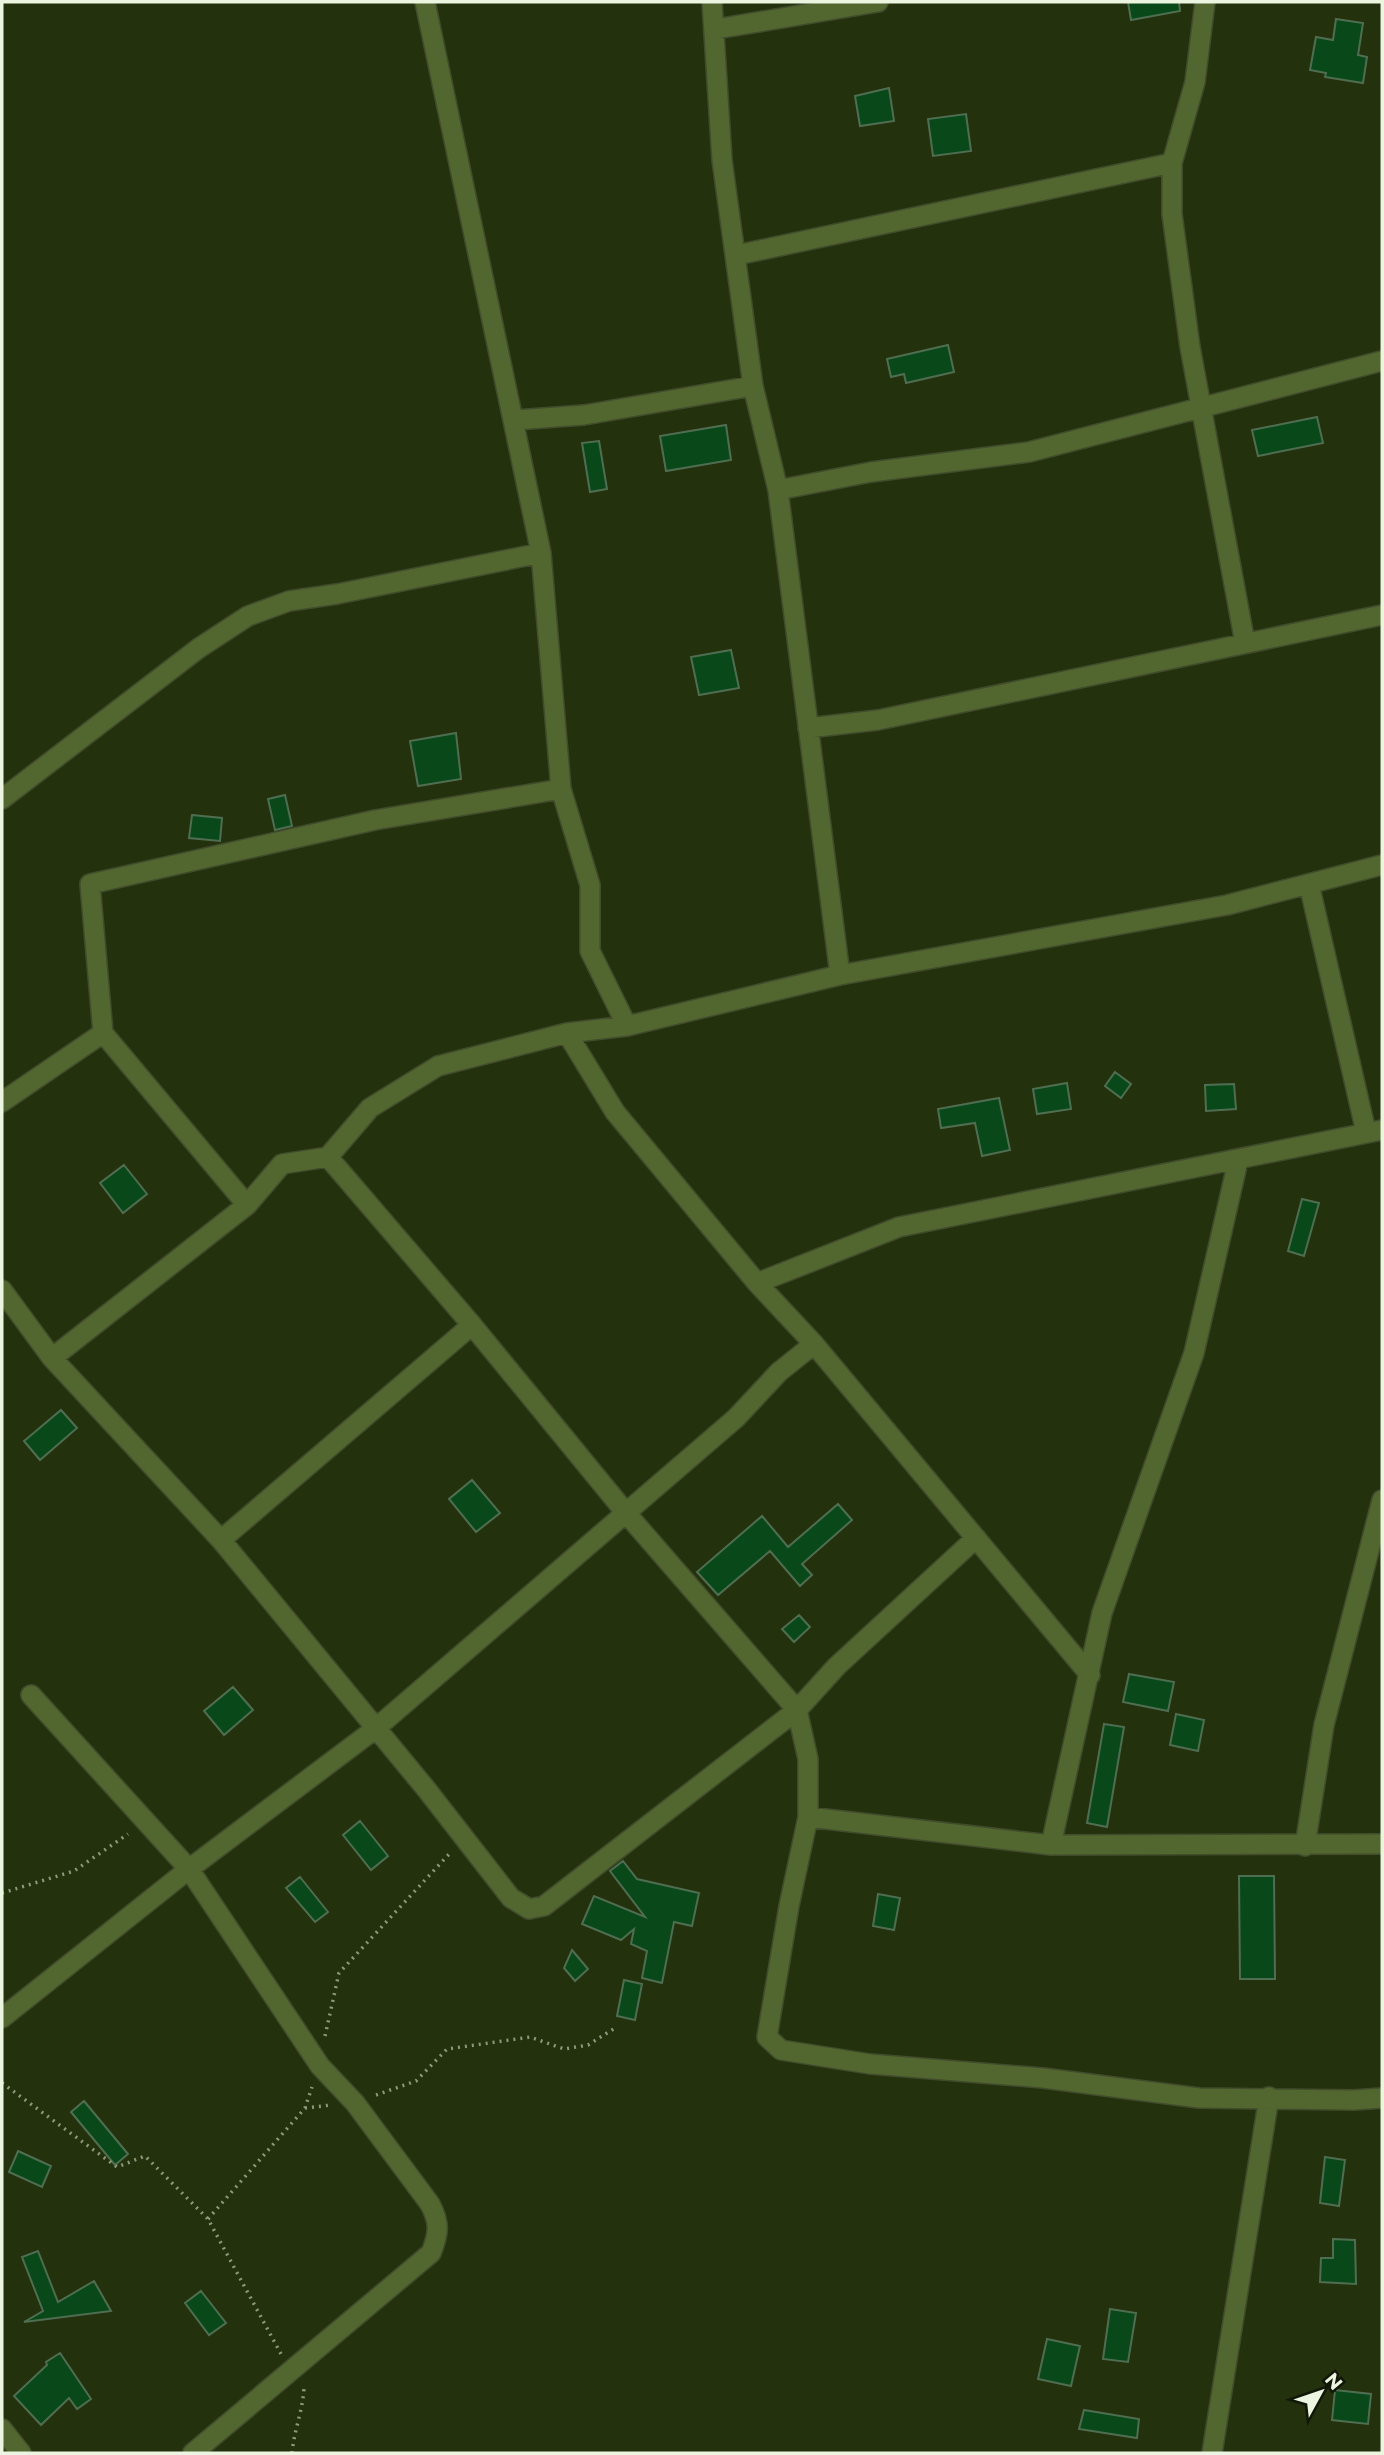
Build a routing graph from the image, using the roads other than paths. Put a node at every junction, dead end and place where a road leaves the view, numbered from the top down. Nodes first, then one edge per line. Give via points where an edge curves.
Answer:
1 (425, 2) edge
2 (712, 2) edge
3 (878, 2) edge
4 (1205, 2) edge
5 (716, 29) junction
6 (1172, 163) junction
7 (737, 255) junction
8 (1382, 361) edge
9 (753, 386) junction
10 (1201, 407) junction
11 (515, 420) junction
12 (778, 490) junction
13 (541, 553) junction
14 (1382, 615) edge
15 (1245, 643) junction
16 (808, 728) junction
17 (561, 789) junction
18 (2, 799) edge
19 (1382, 865) edge
20 (1309, 884) junction
21 (841, 975) junction
22 (627, 1026) junction
23 (103, 1033) junction
24 (567, 1033) junction
25 (2, 1102) edge
26 (1374, 1131) edge
27 (328, 1157) junction
28 (1238, 1161) junction
29 (247, 1205) junction
30 (757, 1283) junction
31 (2, 1290) edge
32 (472, 1325) junction
33 (814, 1344) junction
34 (52, 1359) junction
35 (1382, 1500) edge
36 (626, 1513) junction
37 (975, 1538) junction
38 (221, 1540) junction
39 (1090, 1675) junction
40 (31, 1695) dead end
41 (797, 1710) junction
42 (375, 1729) junction
43 (808, 1817) junction
44 (1382, 1844) edge
45 (1051, 1845) junction
46 (1305, 1846) junction
47 (189, 1870) junction
48 (2, 2018) edge
49 (1269, 2097) junction
50 (1382, 2098) edge
51 (2, 2429) edge
52 (21, 2453) edge
53 (193, 2453) edge
54 (1212, 2453) edge

1 - 11 street
2 - 5 street
3 - 5 street
4 - 6 street via 1195,82
5 - 7 street via 722,160
6 - 7 street
6 - 10 street via 1171,214
7 - 9 street
8 - 10 street
9 - 11 street via 584,415
9 - 12 street
10 - 12 street via 1029,452 871,472
10 - 15 street
11 - 13 street
12 - 16 street
13 - 17 street
13 - 18 street via 289,601 248,616 199,648
14 - 15 street
15 - 16 street via 878,720
16 - 21 street
17 - 22 street via 590,885 590,951
17 - 23 street via 375,820 90,884
19 - 20 street
20 - 21 street via 1227,905
20 - 26 street
21 - 22 street
22 - 24 street
23 - 25 street
23 - 29 street
24 - 27 street via 438,1066 370,1108
24 - 30 street via 615,1112
26 - 28 street
27 - 29 street via 282,1164
27 - 32 street
28 - 30 street via 899,1227
28 - 39 street via 1194,1353 1102,1613
29 - 34 street
30 - 33 street
31 - 34 street
32 - 36 street
32 - 38 street
33 - 36 street
33 - 37 street
34 - 38 street
35 - 46 street via 1324,1726
36 - 41 street
36 - 42 street
37 - 39 street
37 - 41 street via 837,1666
38 - 42 street
39 - 45 street
40 - 47 street
41 - 42 street via 544,1906 529,1909 511,1898
41 - 43 street via 808,1759
42 - 47 street
43 - 45 street
43 - 49 street via 767,2037 781,2050 870,2064 1043,2078 1199,2098
44 - 46 street
45 - 46 street
47 - 48 street
47 - 53 street via 320,2066 355,2103 438,2220 431,2253
49 - 50 street
49 - 54 street
51 - 52 street

